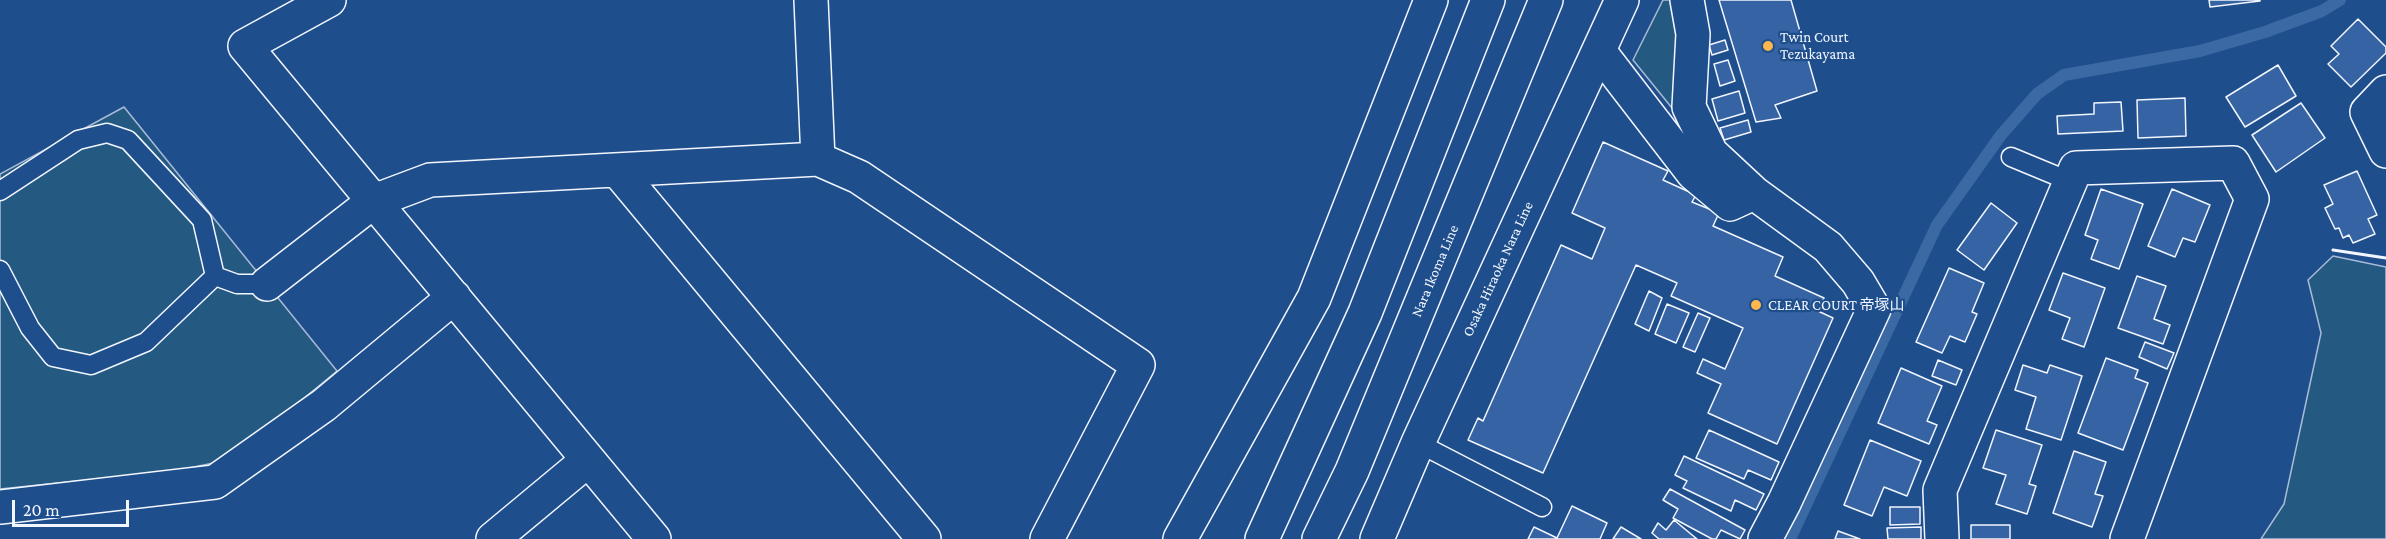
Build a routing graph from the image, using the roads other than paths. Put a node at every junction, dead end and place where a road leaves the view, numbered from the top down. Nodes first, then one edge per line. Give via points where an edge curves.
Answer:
1 (329, 0) edge
2 (811, 0) edge
3 (1431, 0) edge
4 (1488, 0) edge
5 (1546, 0) edge
6 (1622, 0) edge
7 (1687, 0) edge
8 (1599, 51) junction
9 (2386, 92) edge
10 (2386, 151) edge
11 (2011, 157) dead end
12 (818, 159) junction
13 (618, 171) junction
14 (2069, 181) junction
15 (0, 191) edge
16 (1754, 193) junction
17 (374, 201) junction
18 (0, 270) edge
19 (215, 276) junction
20 (267, 284) joint
21 (454, 297) junction
22 (1418, 443) junction
23 (588, 460) junction
24 (0, 507) edge
25 (1542, 507) dead end
26 (493, 539) edge
27 (654, 539) edge
28 (924, 539) edge
29 (1047, 539) edge
30 (1180, 539) edge
31 (1262, 539) edge
32 (1319, 539) edge
33 (1377, 539) edge
34 (1765, 539) edge
35 (1942, 539) edge
36 (2127, 539) edge

1 - 17 street via 245,46
2 - 12 street
3 - 30 street via 1314,297
4 - 31 street via 1365,313
5 - 32 street, Nara Ikoma Line via 1352,471
6 - 8 street, Osaka Hiraoka Nara Line
7 - 16 street via 1693,34 1689,107 1711,153
8 - 16 street via 1693,173 1730,204
8 - 22 street, Osaka Hiraoka Nara Line
9 - 10 street via 2367,112
11 - 14 lane
12 - 13 street
12 - 29 street via 859,177 1138,365
13 - 17 street via 430,180
13 - 28 street
14 - 35 street via 1940,490
14 - 36 street via 2076,168 2233,163 2252,199
15 - 19 lane via 78,140 107,133 128,140 202,220
16 - 34 street via 1828,248 1858,282 1874,309
17 - 20 street
17 - 21 street
18 - 19 lane via 30,328 53,357 91,365 146,342
19 - 20 lane via 237,284
21 - 23 street
21 - 24 street via 324,405 215,482
22 - 25 lane
22 - 33 street, Osaka Hiraoka Nara Line
23 - 26 street
23 - 27 street

